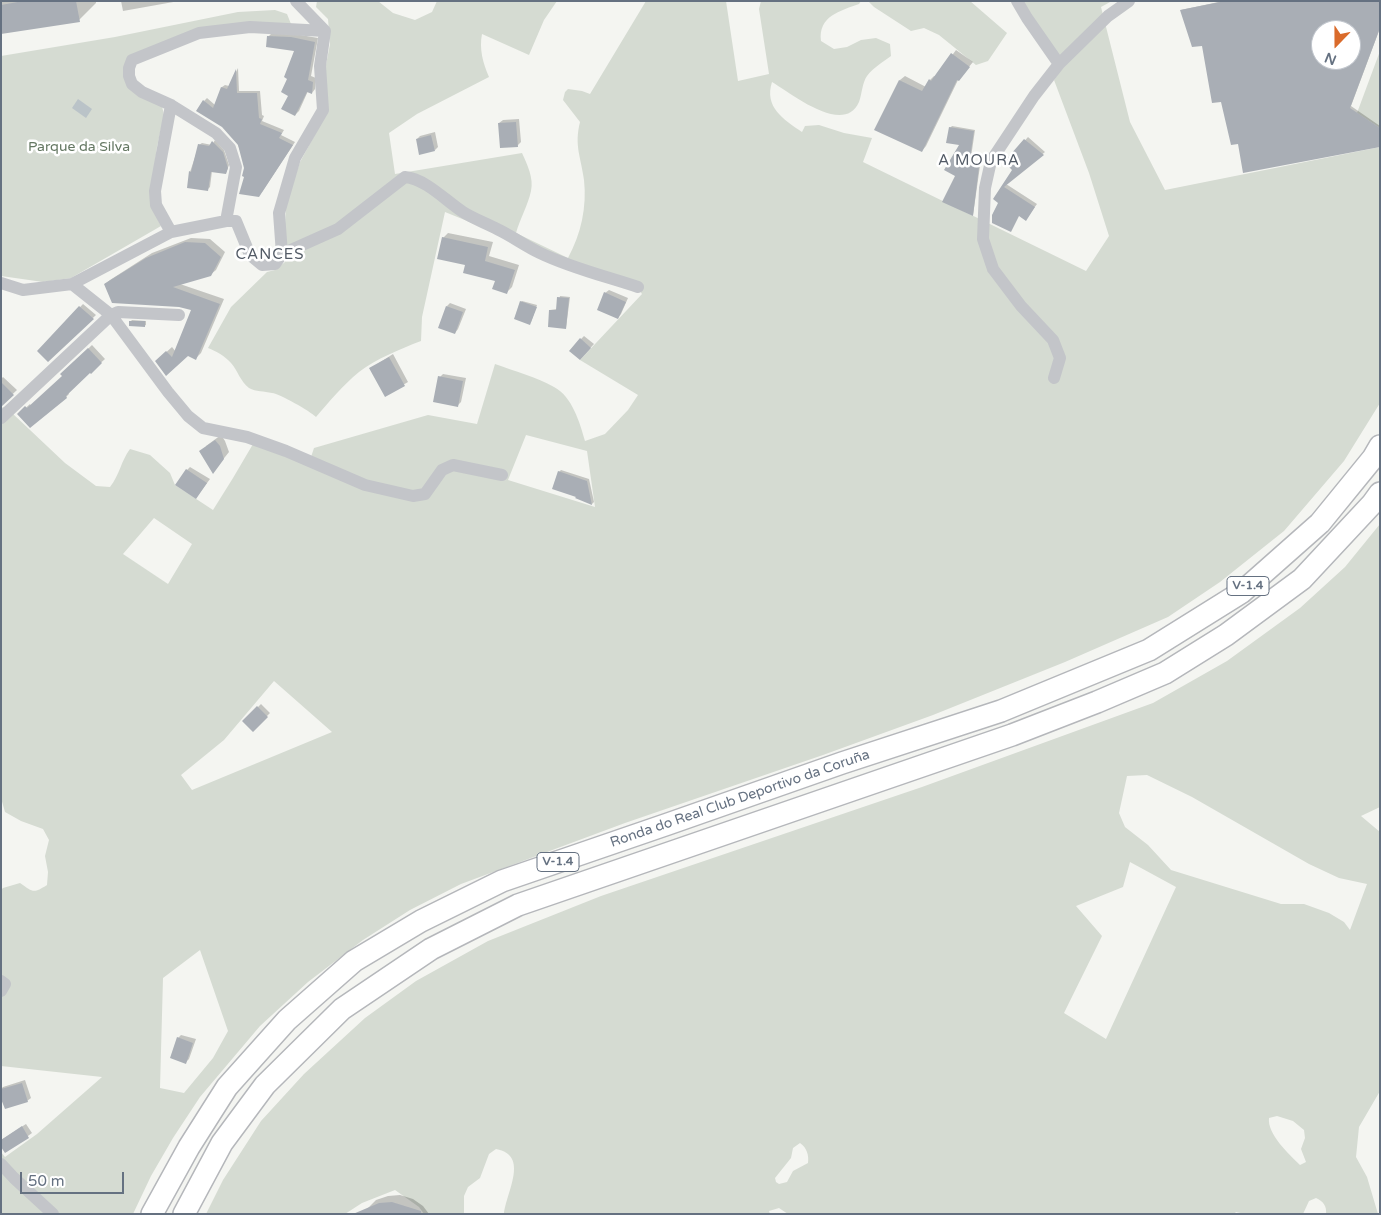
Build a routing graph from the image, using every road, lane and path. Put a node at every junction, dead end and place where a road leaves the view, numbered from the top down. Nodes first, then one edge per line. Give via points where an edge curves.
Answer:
1 (296, 1) edge
2 (1018, 1) edge
3 (1129, 1) edge
4 (325, 31) junction
5 (1059, 64) junction
6 (170, 105) junction
7 (226, 221) junction
8 (171, 232) junction
9 (282, 254) junction
10 (1, 284) edge
11 (72, 284) junction
12 (638, 286) dead end
13 (111, 315) junction
14 (180, 315) dead end
15 (1054, 378) dead end
16 (1, 418) edge
17 (1380, 446) edge
18 (502, 475) dead end
19 (1380, 493) edge
20 (1, 981) edge
21 (1, 991) edge
22 (1, 1164) edge
23 (53, 1214) edge
24 (152, 1214) edge
25 (184, 1214) edge

1 - 4 street
2 - 5 street
3 - 5 street via 1108,16
4 - 6 street via 250,26 199,32 132,60 128,76 132,84
4 - 9 street via 320,66 323,110 294,158 279,213
5 - 15 street via 991,160 982,216 983,239 993,268 1021,306 1053,340 1060,358
6 - 7 street via 216,133 230,148 236,167
6 - 8 street via 155,191 156,205
7 - 8 street
7 - 9 street via 236,220 250,255 262,265 275,264
8 - 11 street
9 - 12 street via 338,229 406,177 414,178 466,214 520,244 566,264
10 - 11 street via 23,290
11 - 13 street
13 - 14 street via 118,312
13 - 16 street
13 - 18 street via 168,392 203,428 247,437 365,485 400,494 425,494 442,470 453,465
17 - 24 highway, Ronda do Real Club Deportivo da Coruña / V-1.4 via 1320,523 1242,592 1149,650 1001,711 842,762 502,881 421,921 354,961 287,1020 227,1086
19 - 25 highway, Ronda do Real Club Deportivo da Coruña / V-1.4 via 1302,579 1226,635 1166,673 1012,735 518,905 430,948 342,1008 265,1085 222,1143
20 - 21 street via 5,984
22 - 23 street

